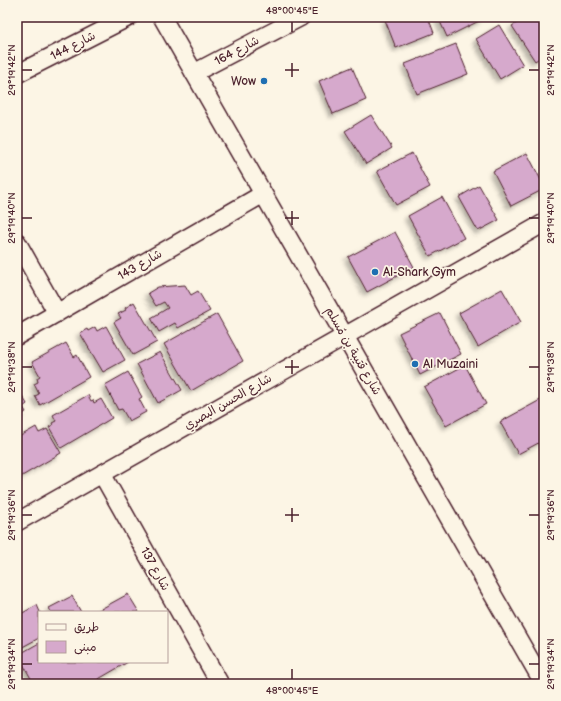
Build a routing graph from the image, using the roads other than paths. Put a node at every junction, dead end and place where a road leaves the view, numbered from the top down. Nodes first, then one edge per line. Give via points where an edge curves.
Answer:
1 (129, 17) edge
2 (162, 17) edge
3 (301, 17) edge
4 (194, 73) junction
5 (17, 74) edge
6 (263, 194) junction
7 (544, 223) edge
8 (17, 242) edge
9 (57, 313) junction
10 (17, 336) edge
11 (344, 336) junction
12 (102, 474) junction
13 (17, 522) edge
14 (220, 684) edge
15 (544, 684) edge

1 - 5 street, شارع 144
2 - 4 street, شارع قتيبة بن مُسلم
3 - 4 street, شارع 164
4 - 6 street, شارع قتيبة بن مُسلم
6 - 9 street, شارع 143
6 - 11 street, شارع قتيبة بن مُسلم
7 - 11 street, شارع الحسن البصري
8 - 9 street
9 - 10 street, شارع 143
11 - 12 street, شارع الحسن البصري
11 - 15 street, شارع قتيبة بن مُسلم
12 - 13 street, شارع الحسن البصري
12 - 14 street, شارع 137

